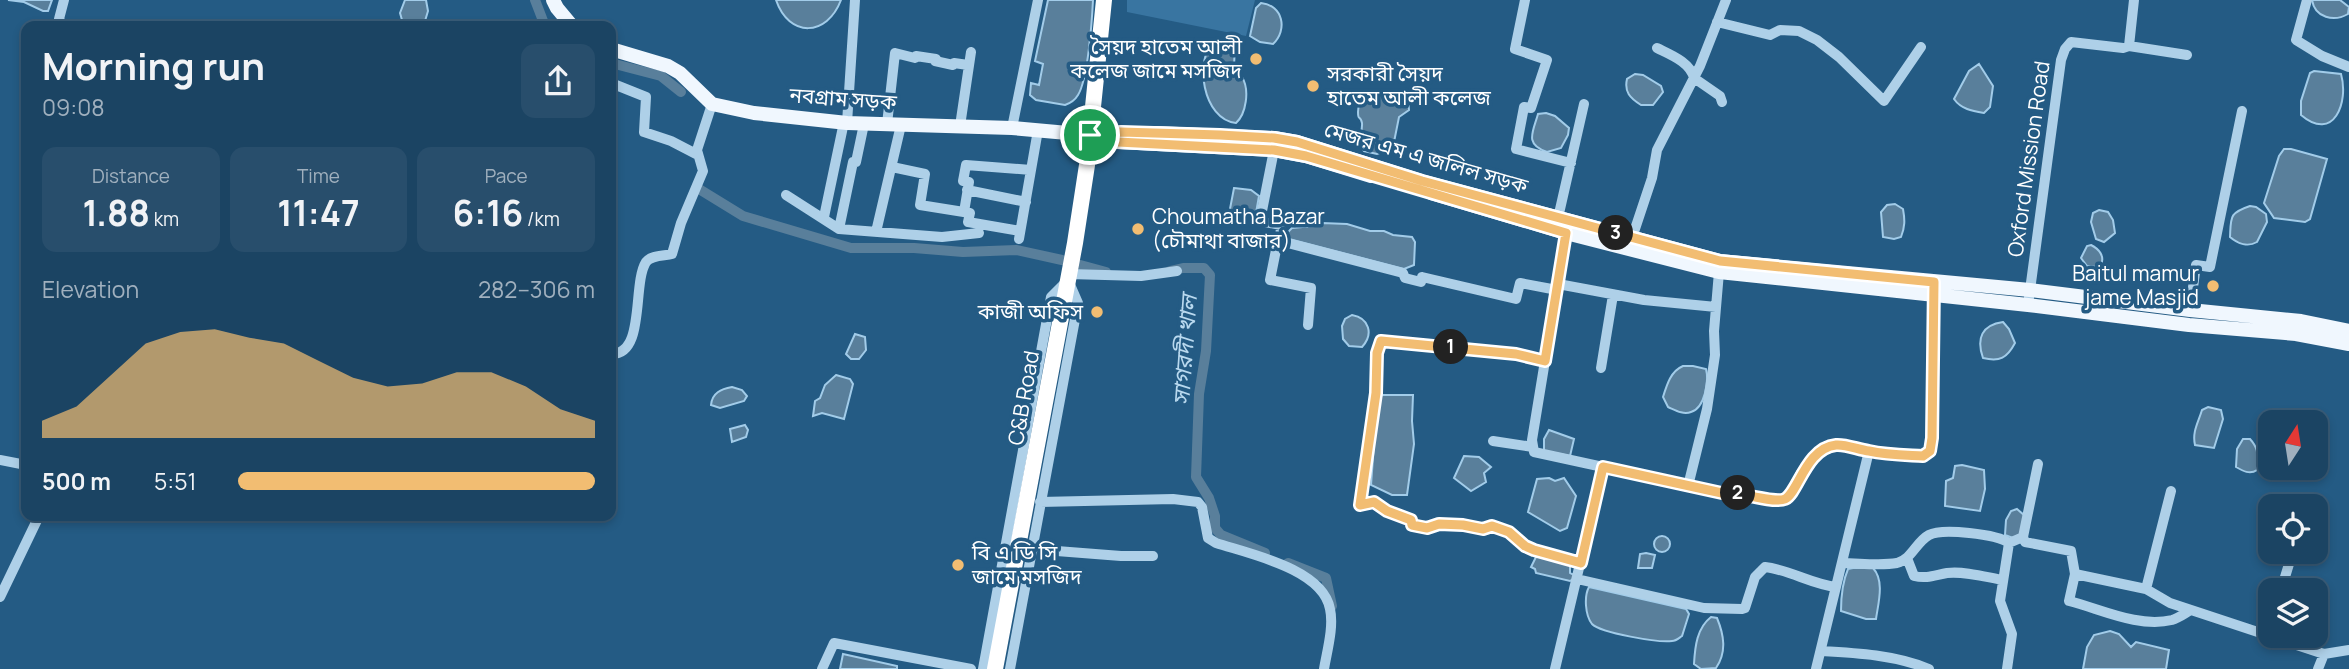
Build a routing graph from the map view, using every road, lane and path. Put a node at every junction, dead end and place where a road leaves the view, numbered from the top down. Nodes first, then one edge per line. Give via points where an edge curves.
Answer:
1 (64, 0) edge
2 (553, 0) edge
3 (855, 0) edge
4 (1038, 0) edge
5 (1104, 0) edge
6 (1114, 0) edge
7 (1525, 0) edge
8 (1726, 0) edge
9 (2134, 0) edge
10 (2307, 0) edge
11 (60, 21) edge
12 (566, 21) edge
13 (1717, 22) junction
14 (2129, 46) junction
15 (1921, 47) dead end
16 (1657, 48) dead end
17 (616, 49) edge
18 (971, 52) dead end
19 (2187, 55) dead end
20 (968, 65) junction
21 (2349, 67) edge
22 (1694, 78) junction
23 (616, 85) edge
24 (1722, 102) dead end
25 (712, 104) junction
26 (1584, 104) dead end
27 (2242, 111) dead end
28 (846, 123) junction
29 (864, 124) junction
30 (894, 125) junction
31 (960, 127) junction
32 (1012, 128) junction
33 (1038, 130) junction
34 (1090, 135) junction
35 (1274, 150) junction
36 (698, 155) junction
37 (1571, 163) junction
38 (892, 167) junction
39 (1031, 170) junction
40 (967, 190) junction
41 (786, 195) dead end
42 (1026, 202) junction
43 (964, 212) junction
44 (824, 217) junction
45 (1558, 218) junction
46 (1281, 225) junction
47 (839, 229) junction
48 (876, 232) junction
49 (979, 233) dead end
50 (1566, 233) junction
51 (1630, 243) junction
52 (1177, 271) dead end
53 (1719, 272) junction
54 (1069, 274) junction
55 (1557, 287) junction
56 (1934, 289) junction
57 (1613, 295) junction
58 (2029, 297) junction
59 (1716, 307) junction
60 (2190, 310) junction
61 (1308, 325) dead end
62 (2349, 331) edge
63 (2349, 344) edge
64 (616, 355) edge
65 (1545, 361) junction
66 (1601, 368) dead end
67 (1493, 441) dead end
68 (1533, 447) junction
69 (1869, 452) junction
70 (0, 460) edge
71 (21, 464) edge
72 (2038, 464) dead end
73 (1603, 467) junction
74 (1688, 486) junction
75 (2171, 491) dead end
76 (1040, 502) junction
77 (37, 521) edge
78 (2023, 537) junction
79 (2009, 543) junction
80 (1031, 549) junction
81 (1153, 556) dead end
82 (1907, 558) junction
83 (1581, 563) junction
84 (1842, 563) junction
85 (2075, 574) junction
86 (1577, 579) junction
87 (2003, 580) junction
88 (1836, 587) junction
89 (2146, 589) junction
90 (0, 597) edge
91 (2191, 610) junction
92 (2258, 629) edge
93 (2309, 648) edge
94 (2349, 650) edge
95 (1821, 651) junction
96 (2324, 654) junction
97 (822, 669) edge
98 (971, 669) edge
99 (983, 669) edge
100 (995, 669) edge
101 (1010, 669) edge
102 (1324, 669) edge
103 (1555, 669) edge
104 (1816, 669) edge
105 (1929, 669) edge
106 (2007, 669) edge
107 (2318, 669) edge

1 - 11 street
2 - 12 main road
3 - 28 street
4 - 32 street
5 - 34 highway, C&B Road
6 - 34 highway, C&B Road
7 - 37 street via 1514,49 1548,60 1531,108 1524,107 1516,149
8 - 13 street
9 - 14 street
10 - 21 street via 2295,40
13 - 15 street via 1770,35 1780,30 1799,31 1839,57 1884,101
13 - 22 street
14 - 19 street
14 - 58 street, Oxford Mission Road via 2071,42 2065,49
16 - 22 street via 1684,63
17 - 25 main road via 668,65
18 - 20 street
20 - 30 street via 895,54
20 - 31 street
22 - 24 street
22 - 51 street via 1657,150
23 - 36 street via 646,97 644,132
25 - 28 main road, নবগ্রাম সড়ক
25 - 36 street
26 - 37 street
27 - 60 street via 2210,267 2196,265
28 - 29 main road, নবগ্রাম সড়ক
28 - 44 street
29 - 30 main road, নবগ্রাম সড়ক
29 - 47 street
30 - 31 main road, নবগ্রাম সড়ক
30 - 38 street
31 - 32 main road, নবগ্রাম সড়ক
32 - 33 main road, নবগ্রাম সড়ক
33 - 34 main road, নবগ্রাম সড়ক
33 - 39 street
34 - 35 main road, মেজর এম এ জলিল সড়ক via 1118,142
34 - 45 main road, মেজর এম এ জলিল সড়ক via 1156,133 1297,142
34 - 54 highway, C&B Road
35 - 46 street via 1260,221
35 - 50 main road, মেজর এম এ জলিল সড়ক
36 - 64 street via 703,171 672,254 646,262 633,332 627,349
37 - 45 street
38 - 43 street via 925,174 920,205
38 - 48 street
39 - 40 street via 966,165 963,181 969,182
39 - 42 street
40 - 42 street
40 - 43 street
41 - 44 street
42 - 43 street via 1020,235 968,222 970,213
44 - 47 street
45 - 51 main road, মেজর এম এ জলিল সড়ক
46 - 55 street via 1280,241 1403,273 1405,278 1421,282 1422,276 1516,299 1520,283
46 - 61 street via 1270,280 1311,288
47 - 48 street
48 - 49 street via 942,237
50 - 51 main road, মেজর এম এ জলিল সড়ক
50 - 55 street
51 - 53 main road, মেজর এম এ জলিল সড়ক
51 - 56 main road, মেজর এম এ জলিল সড়ক via 1720,261
52 - 54 street
53 - 56 main road, মেজর এম এ জলিল সড়ক
53 - 59 street
54 - 76 street via 1078,303
54 - 99 street via 1051,297
54 - 100 highway, C&B Road
55 - 57 street
55 - 65 street
56 - 58 main road, মেজর এম এ জলিল সড়ক
56 - 69 street via 1930,451 1923,456
57 - 59 street
57 - 66 street
58 - 60 main road, মেজর এম এ জলিল সড়ক
58 - 63 main road, মেজর এম এ জলিল সড়ক via 2189,325 2296,334
59 - 74 street via 1707,409
60 - 62 main road, মেজর এম এ জলিল সড়ক via 2301,321
65 - 68 street
65 - 83 street via 1381,341 1360,505 1374,502 1411,520 1412,525 1427,528 1439,524 1492,526 1534,550
67 - 68 street
68 - 73 street via 1534,452
69 - 74 street via 1837,445 1822,451 1801,473 1789,497 1782,500
69 - 84 street
70 - 71 street
72 - 78 street
73 - 74 street
73 - 83 street
75 - 89 street
76 - 80 street
76 - 102 street via 1198,502 1208,538 1292,569 1324,591 1331,610
77 - 90 street
78 - 79 street
78 - 85 street via 2025,542 2071,551
79 - 82 street via 1984,534 1939,532 1930,534
79 - 87 street
80 - 81 street
80 - 101 street
82 - 84 street via 1896,563
82 - 87 street via 1914,576 1947,573
83 - 86 street
84 - 88 street
85 - 89 street
85 - 91 street via 2069,601 2153,622 2174,620
86 - 88 street via 1704,608 1729,609 1745,608 1755,577 1765,567
86 - 103 street
87 - 106 street via 2000,601 2012,635
88 - 95 street
89 - 91 street
91 - 92 street
93 - 96 street
94 - 96 street
95 - 104 street
95 - 105 street via 1907,660
96 - 107 street
97 - 98 street via 834,643

